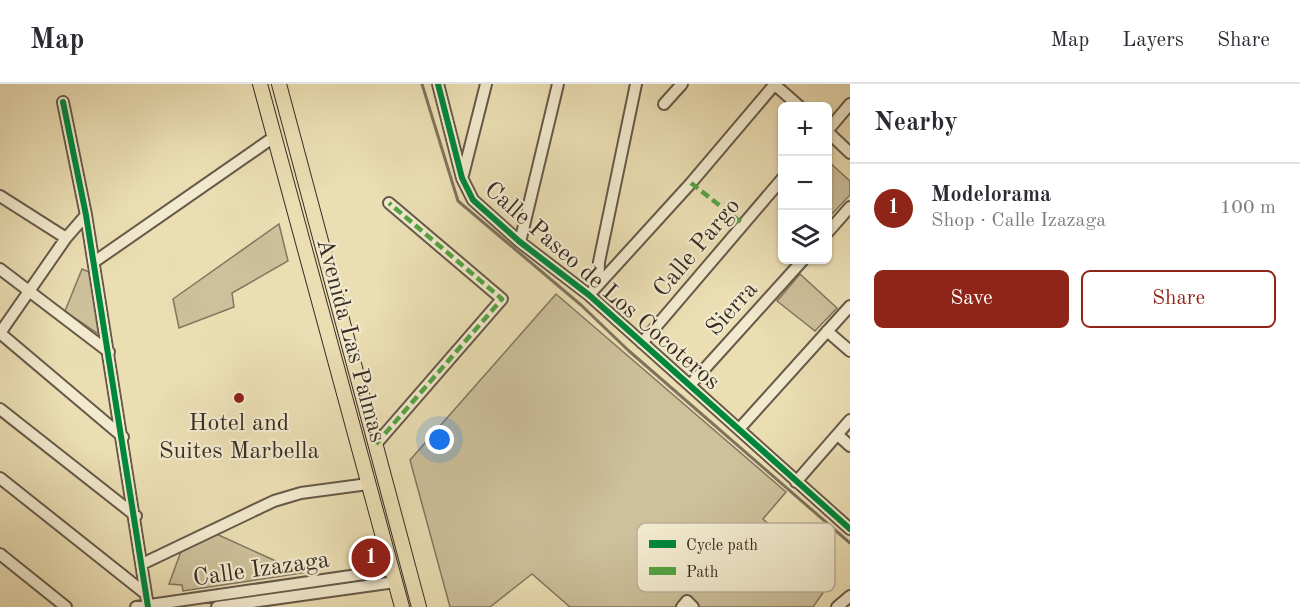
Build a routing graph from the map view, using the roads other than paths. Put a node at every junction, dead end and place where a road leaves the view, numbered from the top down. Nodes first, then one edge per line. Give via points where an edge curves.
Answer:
1 (260, 84) edge
2 (279, 84) edge
3 (438, 84) edge
4 (486, 84) edge
5 (558, 84) edge
6 (636, 84) edge
7 (682, 84) edge
8 (774, 84) edge
9 (63, 102) dead end
10 (794, 102) edge
11 (664, 104) dead end
12 (850, 104) edge
13 (832, 126) edge
14 (832, 135) edge
15 (274, 137) junction
16 (850, 153) edge
17 (462, 178) junction
18 (778, 185) edge
19 (0, 196) edge
20 (389, 202) dead end
21 (850, 207) edge
22 (86, 215) junction
23 (832, 227) edge
24 (66, 238) junction
25 (520, 242) junction
26 (94, 262) junction
27 (799, 264) edge
28 (0, 269) edge
29 (598, 285) junction
30 (30, 292) junction
31 (590, 295) junction
32 (850, 306) edge
33 (827, 331) junction
34 (0, 333) edge
35 (642, 343) junction
36 (850, 351) edge
37 (108, 352) junction
38 (690, 385) junction
39 (0, 409) edge
40 (850, 420) edge
41 (740, 428) junction
42 (838, 435) junction
43 (123, 437) junction
44 (376, 444) junction
45 (850, 446) edge
46 (0, 478) edge
47 (796, 482) junction
48 (368, 484) junction
49 (136, 516) junction
50 (850, 529) edge
51 (0, 554) edge
52 (142, 564) junction
53 (394, 576) junction
54 (850, 596) edge
55 (147, 602) edge
56 (66, 607) edge
57 (136, 607) edge
58 (217, 607) edge
59 (402, 607) edge
60 (419, 607) edge
61 (837, 607) edge

1 - 15 main road, Avenida Las Palmas
2 - 44 main road, Avenida Las Palmas
3 - 17 street, Calle Paseo de Los Cocoteros
4 - 17 street
5 - 25 street
6 - 29 street via 599,262
7 - 11 street
8 - 10 street
8 - 29 street
9 - 22 street
12 - 13 street
14 - 16 street
15 - 26 street
15 - 48 main road, Avenida Las Palmas
17 - 25 street, Calle Paseo de Los Cocoteros via 473,200
18 - 35 street, Calle Pargo
19 - 24 street
20 - 44 street via 502,299
21 - 23 street
22 - 24 street
22 - 26 street
24 - 30 street
25 - 31 street, Calle Paseo de Los Cocoteros
26 - 37 street
27 - 38 street, Sierra
28 - 30 street
29 - 31 street
30 - 34 street
30 - 37 street
31 - 35 street, Calle Paseo de Los Cocoteros
32 - 33 street
33 - 36 street
33 - 41 street
34 - 43 street
35 - 38 street, Calle Paseo de Los Cocoteros
37 - 43 street
38 - 41 street, Calle Paseo de Los Cocoteros
39 - 49 street
40 - 42 street
41 - 47 street, Calle Paseo de Los Cocoteros
42 - 45 street
42 - 47 street
43 - 49 street
44 - 60 main road, Avenida Las Palmas
46 - 55 street
47 - 50 street, Calle Paseo de Los Cocoteros
48 - 52 street via 301,493 274,501
48 - 53 main road, Avenida Las Palmas
49 - 52 street
51 - 56 street
52 - 55 street
53 - 55 street, Calle Izazaga
53 - 58 street, Calle Izazaga
53 - 59 main road, Avenida Las Palmas
54 - 61 street
55 - 57 street, Calle Izazaga

